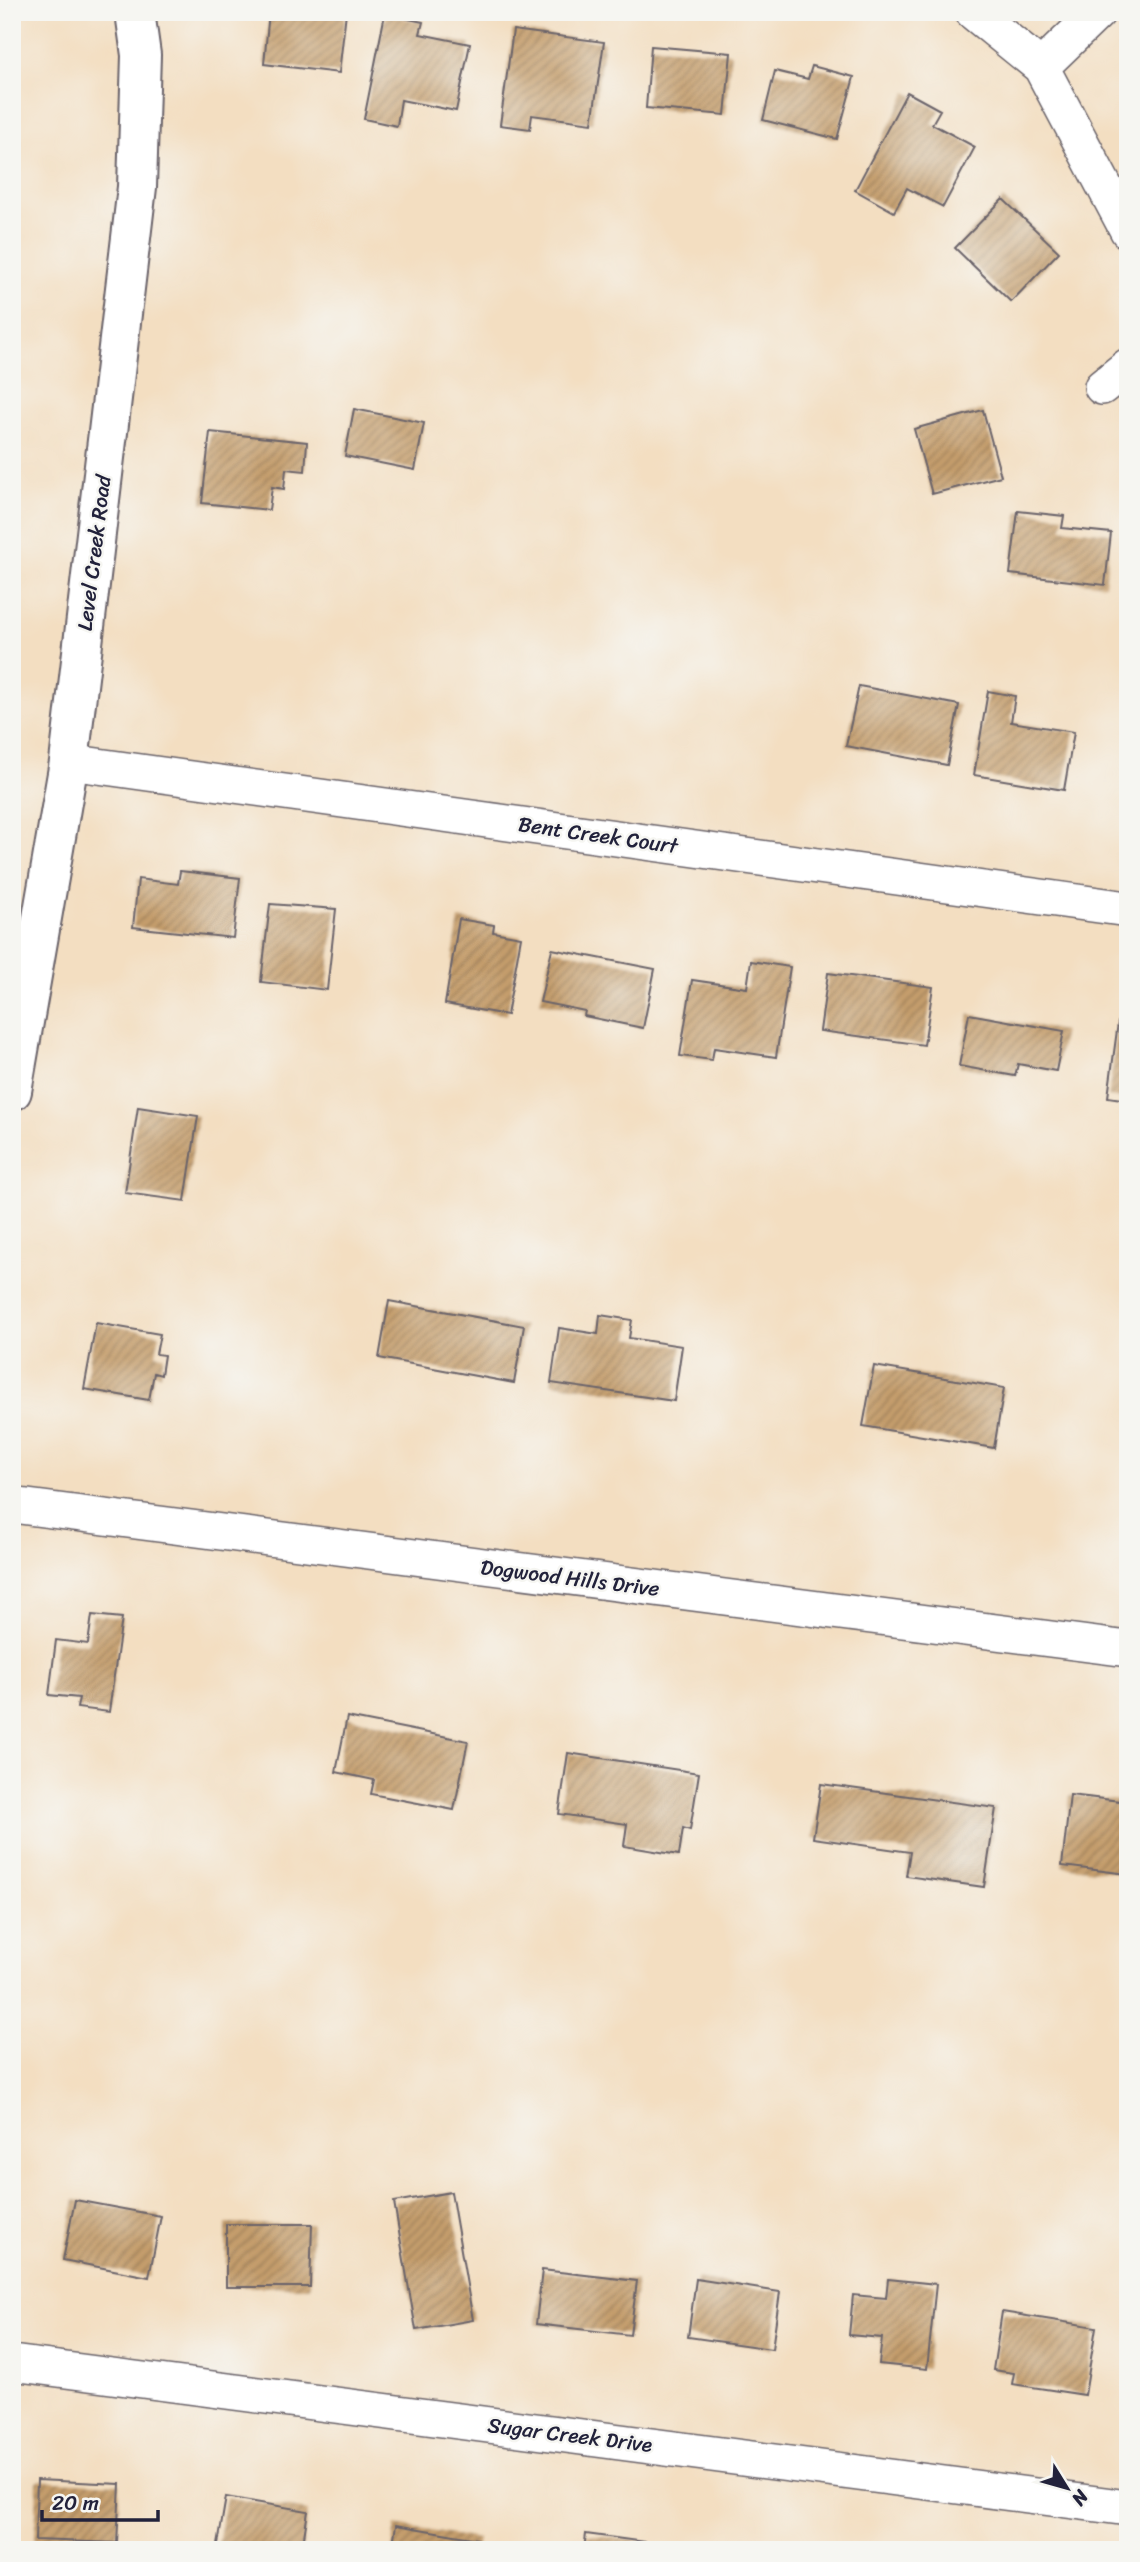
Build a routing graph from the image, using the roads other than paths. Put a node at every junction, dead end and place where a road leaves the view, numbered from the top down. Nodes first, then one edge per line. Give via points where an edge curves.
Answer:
1 (135, 12) edge
2 (973, 12) edge
3 (1098, 12) edge
4 (1041, 67) junction
5 (1128, 231) edge
6 (69, 762) junction
7 (1128, 909) edge
8 (12, 1091) edge
9 (12, 1505) edge
10 (1128, 1649) edge
11 (12, 2363) edge
12 (1128, 2508) edge

1 - 6 street, Level Creek Road via 141,55 139,172
2 - 4 street
3 - 4 street
4 - 5 street
6 - 7 street, Bent Creek Court
6 - 8 street, Level Creek Road
9 - 10 street, Dogwood Hills Drive
11 - 12 street, Sugar Creek Drive

